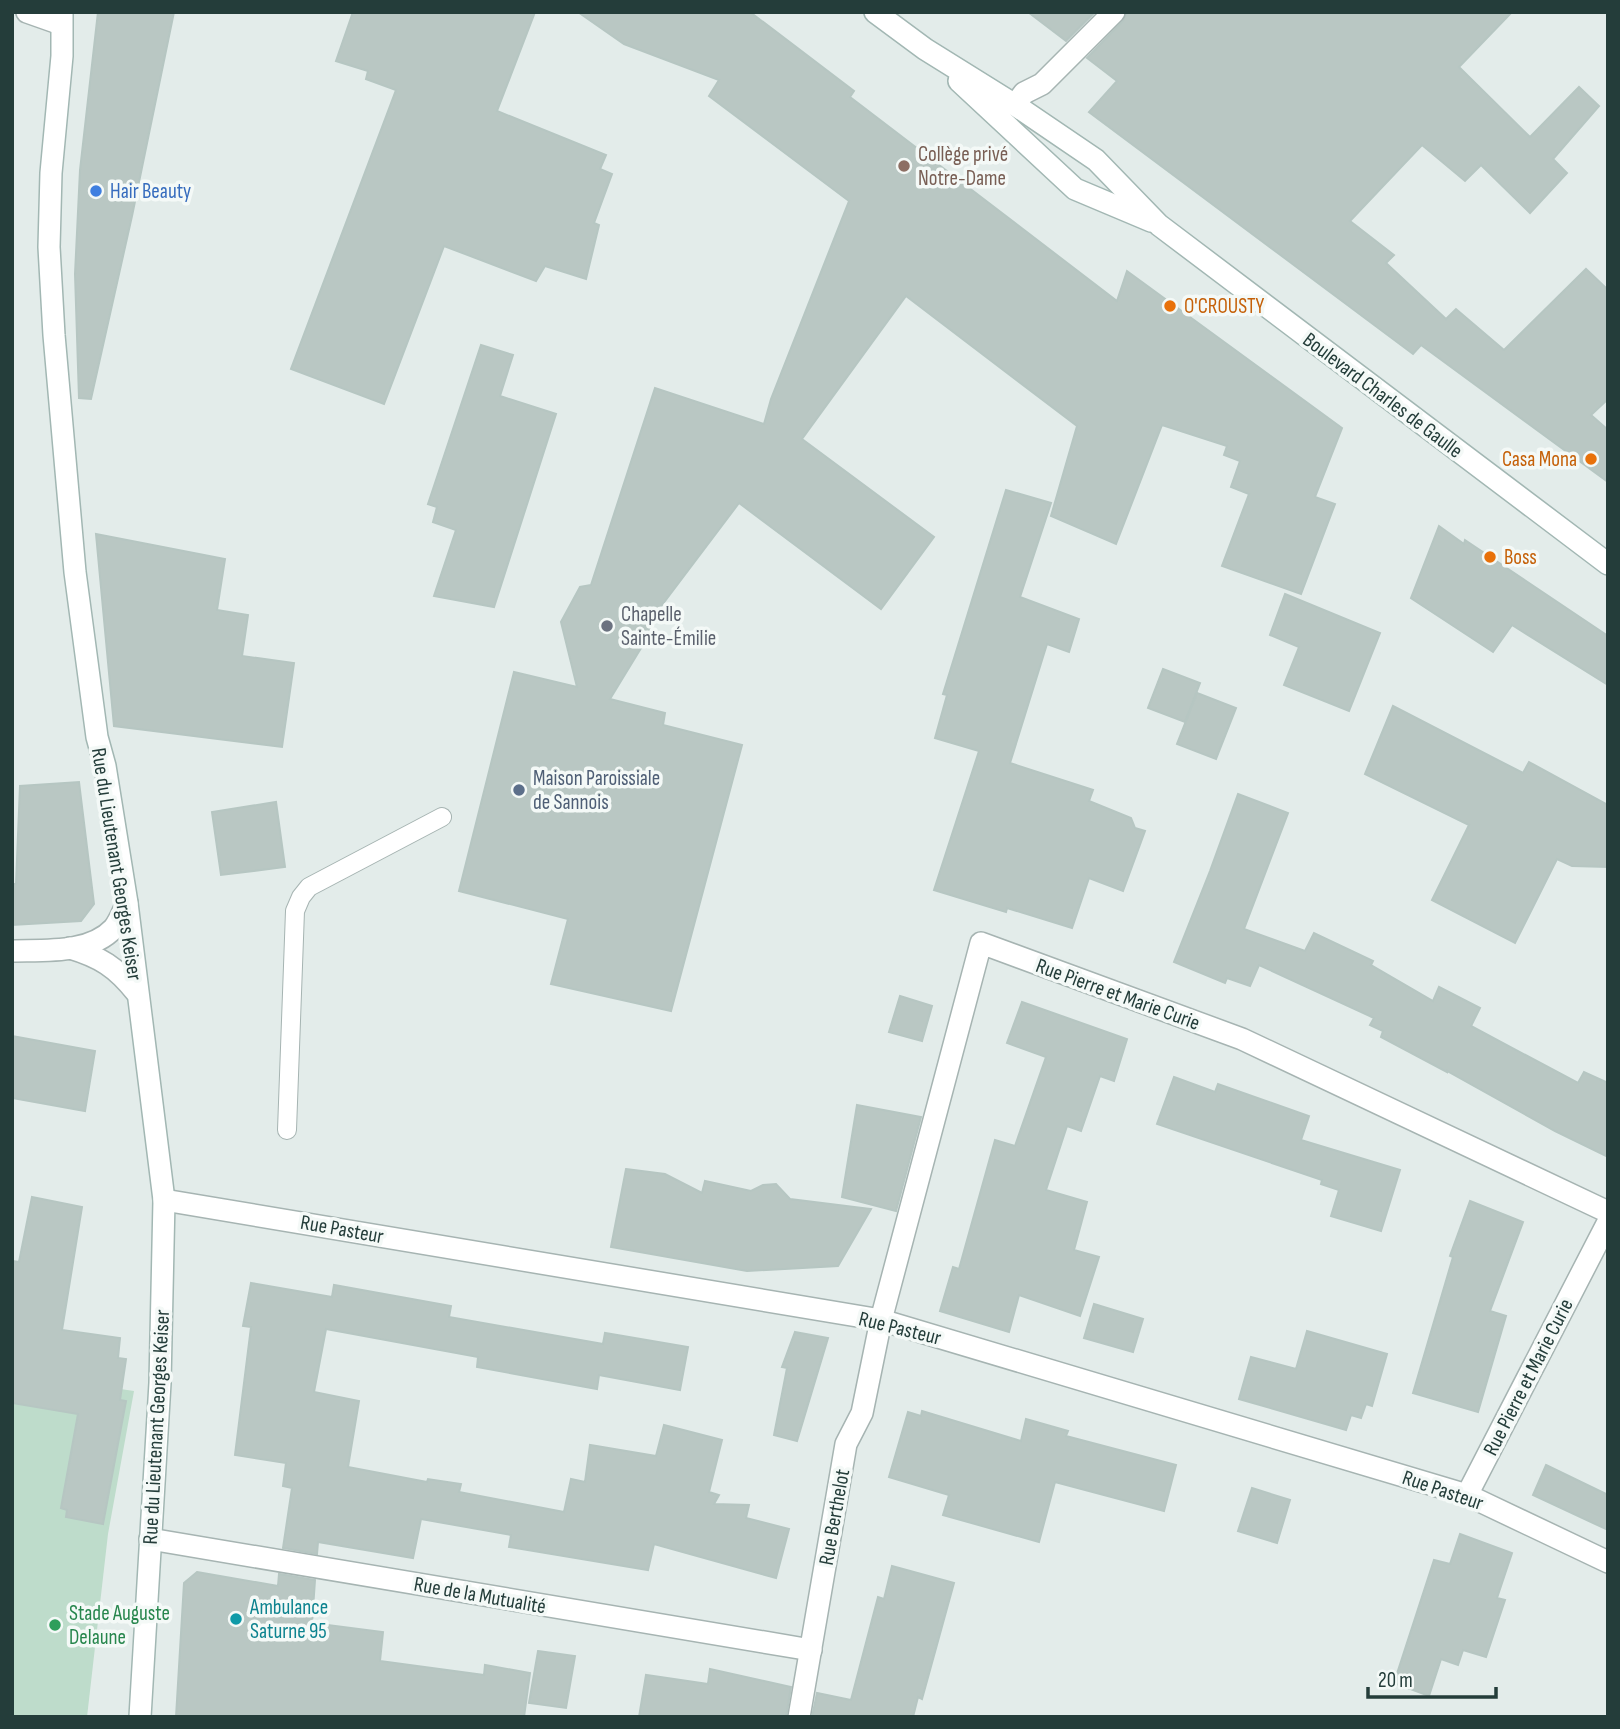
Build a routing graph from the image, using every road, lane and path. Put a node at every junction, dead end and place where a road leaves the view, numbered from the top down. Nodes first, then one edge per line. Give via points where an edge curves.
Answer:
1 (27, 12) edge
2 (876, 12) edge
3 (1114, 12) edge
4 (61, 18) edge
5 (925, 49) junction
6 (1015, 104) junction
7 (1159, 225) junction
8 (1604, 556) edge
9 (442, 817) dead end
10 (127, 903) junction
11 (69, 948) junction
12 (12, 951) edge
13 (136, 992) junction
14 (287, 1130) dead end
15 (164, 1200) junction
16 (1608, 1212) edge
17 (1608, 1222) edge
18 (881, 1320) junction
19 (1468, 1495) junction
20 (150, 1539) junction
21 (1608, 1562) edge
22 (811, 1650) junction
23 (140, 1717) edge
24 (799, 1717) edge

1 - 4 street
2 - 5 street, Boulevard Charles de Gaulle
3 - 6 street via 1042,84
4 - 10 street, Rue du Lieutenant Georges Keiser via 49,247 54,335 75,572 97,737
5 - 6 street, Boulevard Charles de Gaulle
5 - 7 street, Boulevard Charles de Gaulle via 1075,189
6 - 7 street, Boulevard Charles de Gaulle via 1096,160
7 - 8 street, Boulevard Charles de Gaulle
9 - 14 lane via 309,887 301,897 295,911
10 - 11 street via 112,930
10 - 13 street, Rue du Lieutenant Georges Keiser
11 - 12 street
11 - 13 street via 111,966
13 - 15 street, Rue du Lieutenant Georges Keiser
15 - 18 street, Rue Pasteur
15 - 20 street, Rue du Lieutenant Georges Keiser via 160,1383
16 - 18 street, Rue Pierre et Marie Curie via 1242,1039 981,943
17 - 19 street, Rue Pierre et Marie Curie
18 - 19 street, Rue Pasteur
18 - 22 street, Rue Berthelot via 862,1413 846,1444
19 - 21 street, Rue Pasteur
20 - 22 street, Rue de la Mutualité
20 - 23 street, Rue du Lieutenant Georges Keiser
22 - 24 street, Rue Berthelot

